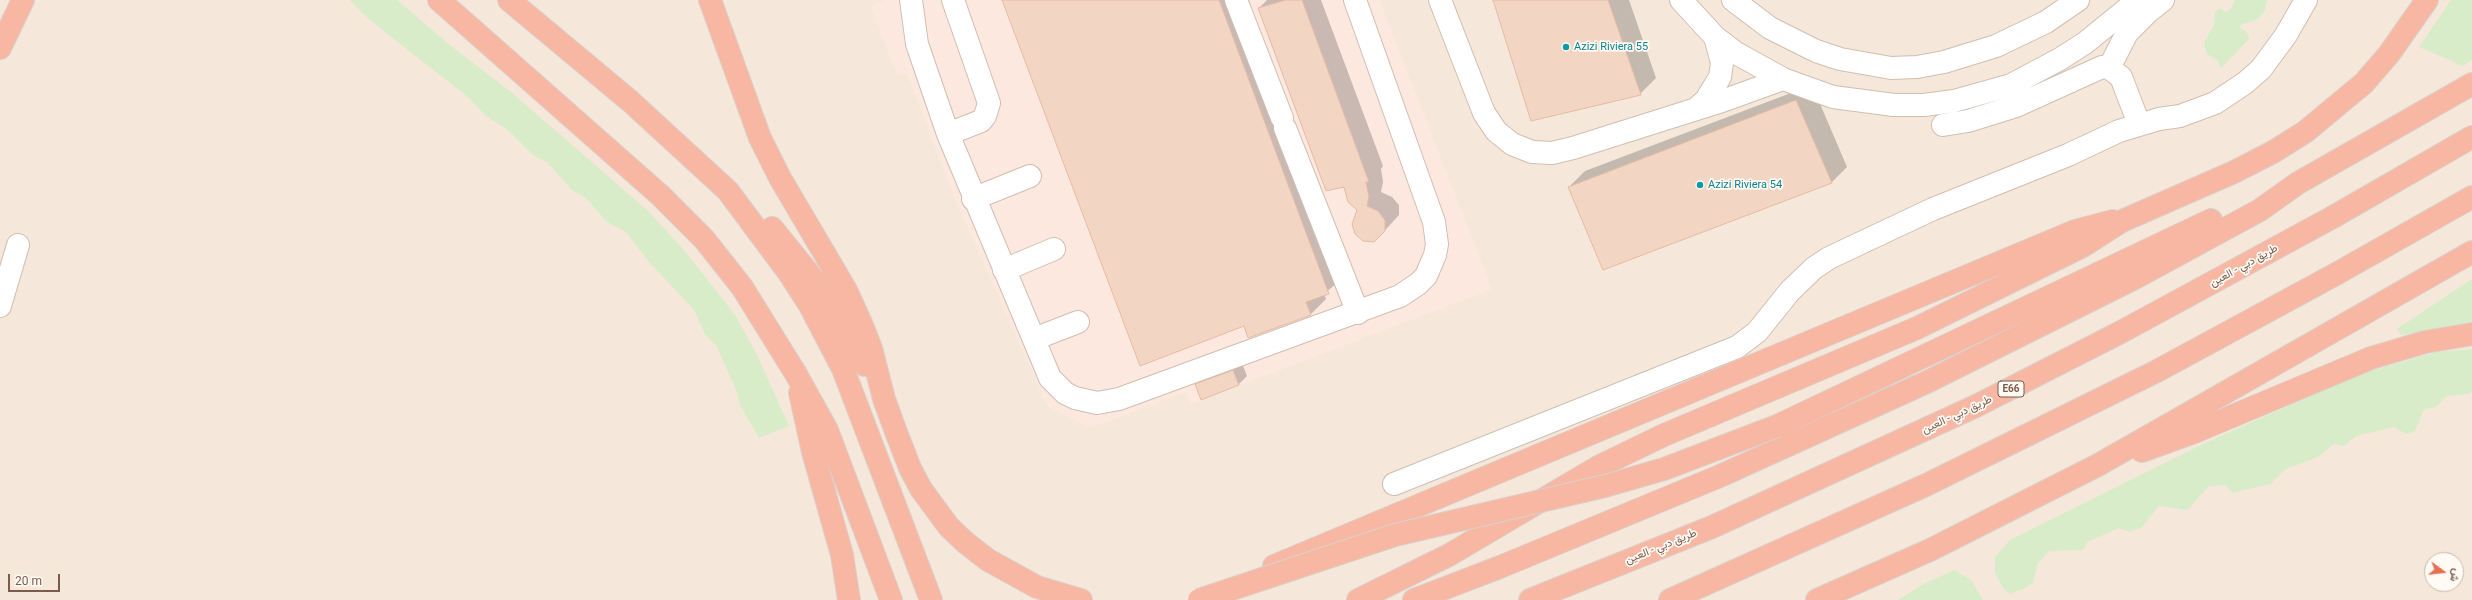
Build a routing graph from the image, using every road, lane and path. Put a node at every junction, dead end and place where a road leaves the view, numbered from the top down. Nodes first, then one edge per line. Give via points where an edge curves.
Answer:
1 (23, 0) edge
2 (438, 0) edge
3 (509, 0) edge
4 (710, 0) edge
5 (911, 0) edge
6 (953, 0) edge
7 (1236, 0) edge
8 (1355, 0) edge
9 (1440, 0) edge
10 (1680, 0) edge
11 (1733, 0) edge
12 (2078, 0) edge
13 (2138, 0) edge
14 (2163, 0) edge
15 (2306, 0) edge
16 (2427, 0) edge
17 (1715, 36) junction
18 (0, 48) edge
19 (2109, 68) junction
20 (1783, 79) junction
21 (2472, 84) edge
22 (1696, 109) junction
23 (2139, 124) junction
24 (1943, 125) dead end
25 (948, 134) junction
26 (2472, 137) edge
27 (1030, 176) dead end
28 (2298, 183) junction
29 (728, 191) junction
30 (2472, 197) edge
31 (973, 199) junction
32 (2122, 221) junction
33 (18, 245) dead end
34 (1054, 249) dead end
35 (2472, 252) edge
36 (1004, 270) junction
37 (0, 306) edge
38 (1358, 313) junction
39 (1078, 322) dead end
40 (2472, 334) edge
41 (1034, 339) junction
42 (796, 374) junction
43 (884, 399) junction
44 (2098, 465) junction
45 (1394, 484) dead end
46 (1238, 586) junction
47 (850, 600) edge
48 (891, 600) edge
49 (931, 600) edge
50 (1081, 600) edge
51 (1199, 600) edge
52 (1358, 600) edge
53 (1414, 600) edge
54 (1530, 600) edge
55 (1670, 600) edge
56 (1817, 600) edge

1 - 18 highway
2 - 42 highway via 688,222 742,287
3 - 29 highway via 630,101
4 - 43 highway via 760,138 780,178 846,290 879,372
5 - 25 street via 917,44
6 - 25 street via 990,103 981,121
7 - 38 street
8 - 38 street via 1434,222 1437,244 1431,266 1418,284 1400,296
9 - 22 street via 1484,113 1496,131 1512,144 1532,152 1552,153
10 - 17 street
11 - 12 street via 1770,28 1816,51 1840,59 1891,68 1944,62 1996,46 2046,22
13 - 20 street via 2103,31 2042,70 2011,85 1954,101 1924,105 1865,103 1827,95
14 - 19 street via 2143,16 2128,33
15 - 23 street via 2274,53 2245,83 2215,103 2198,110
16 - 32 highway via 2399,42 2364,83 2336,109 2305,132 2234,172
17 - 20 street via 1742,56
17 - 22 street via 1720,49 1720,77 1706,100
19 - 23 street via 2121,77
19 - 24 street via 2095,70 2016,106 1968,121
20 - 22 street
21 - 28 highway
23 - 45 street via 2107,135 2068,155 1933,209 1829,258 1800,281 1761,328 1737,347
25 - 31 street
26 - 54 highway, طريق دبي - العين / E66 via 2333,217 2142,321 1976,406 1712,527
27 - 31 street
28 - 46 highway, bridge via 2272,190 1777,426 1664,469 1605,486 1395,535
28 - 53 highway via 2260,210 2135,278 1927,382 1720,476
29 - 43 highway via 779,235 796,257 833,309
29 - 49 highway via 789,273 827,336 854,398
30 - 55 highway via 2157,371 1926,485
31 - 36 street
32 - 46 highway, bridge via 2098,224 2075,231 1277,564
32 - 52 highway via 2083,246 1917,328 1664,435 1598,467 1449,554
33 - 37 street
34 - 36 street
35 - 44 highway
36 - 41 street
38 - 41 street via 1108,402 1086,402 1070,396 1056,386 1050,378
39 - 41 street
40 - 44 highway via 2425,342 2371,358 2192,433
42 - 47 highway via 806,423 842,555
42 - 48 highway via 827,430
43 - 50 highway via 910,468 934,508 949,527 966,543 1012,575
44 - 56 highway via 1930,550
46 - 51 highway, bridge

